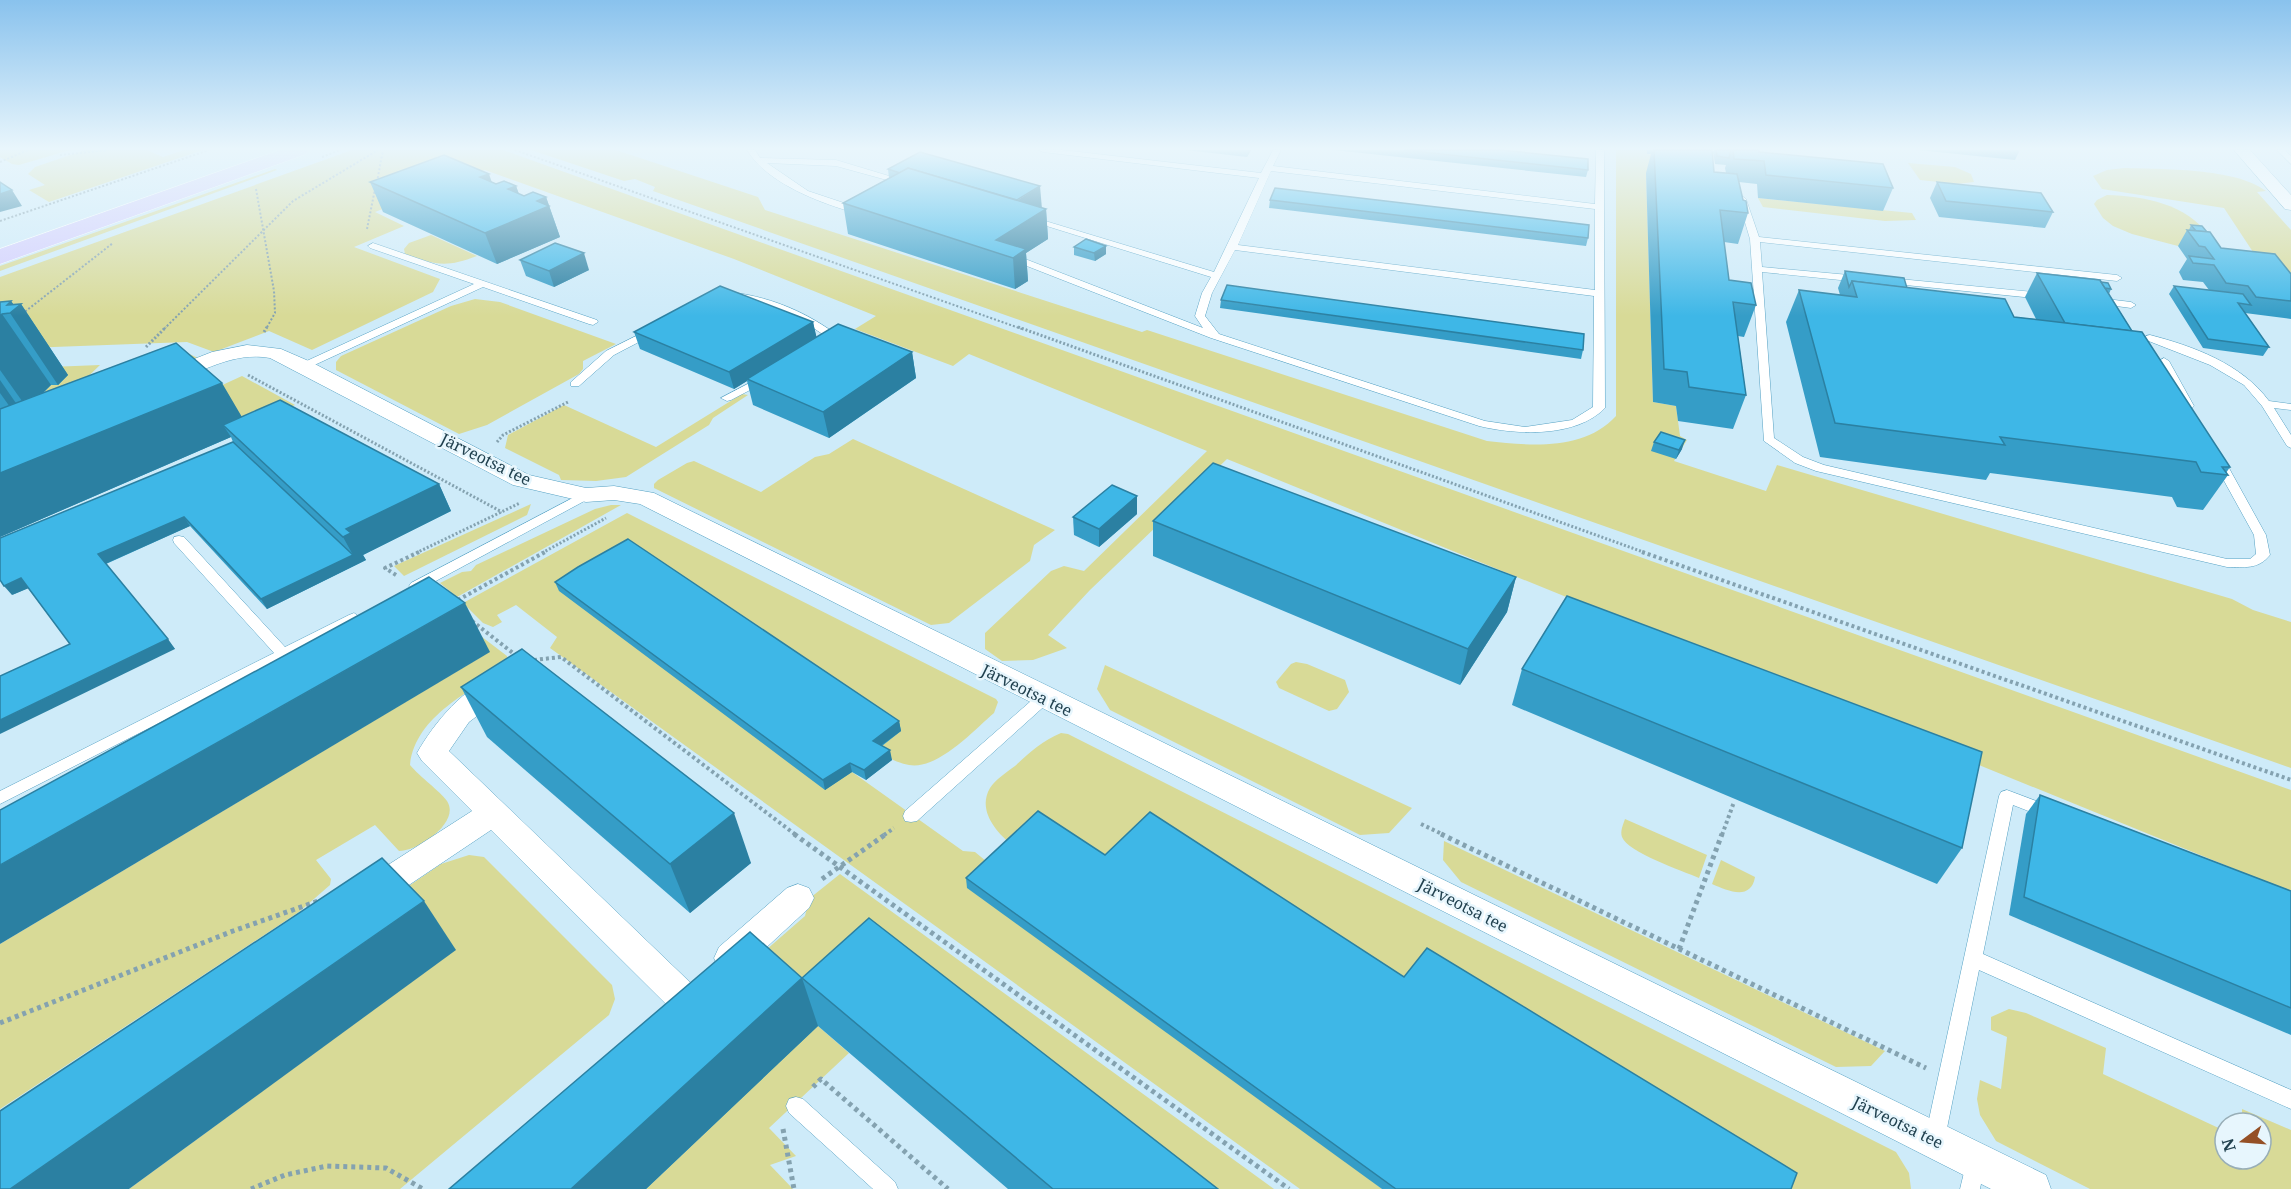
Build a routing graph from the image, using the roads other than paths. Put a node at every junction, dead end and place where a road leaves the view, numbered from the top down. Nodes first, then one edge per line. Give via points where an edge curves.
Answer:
1 (76, 205) edge
2 (144, 205) edge
3 (844, 205) edge
4 (1251, 205) edge
5 (1587, 205) edge
6 (1744, 205) edge
7 (1601, 207) joint
8 (868, 213) edge
9 (1028, 218) edge
10 (9, 228) edge
11 (1755, 238) junction
12 (373, 246) road end
13 (1232, 247) junction
14 (0, 257) edge
15 (1017, 259) edge
16 (1757, 269) junction
17 (1216, 276) junction
18 (2117, 278) dead end
19 (480, 285) junction
20 (1599, 294) junction
21 (2050, 297) edge
22 (720, 299) edge
23 (2085, 300) edge
24 (2131, 304) dead end
25 (593, 322) dead end
26 (662, 326) edge
27 (1215, 336) junction
28 (2150, 338) dead end
29 (820, 348) edge
30 (2164, 361) edge
31 (304, 366) junction
32 (779, 370) edge
33 (148, 384) edge
34 (575, 384) dead end
35 (727, 398) dead end
36 (2264, 403) junction
37 (2291, 407) edge
38 (2192, 412) edge
39 (2209, 443) edge
40 (2291, 444) edge
41 (586, 495) junction
42 (179, 540) dead end
43 (405, 592) edge
44 (364, 613) edge
45 (283, 654) junction
46 (531, 661) edge
47 (1044, 698) junction
48 (0, 798) edge
49 (493, 813) junction
50 (911, 816) road end
51 (2062, 818) edge
52 (798, 898) road end
53 (338, 903) edge
54 (1974, 958) junction
55 (685, 1000) junction
56 (657, 1022) edge
57 (2291, 1100) edge
58 (796, 1106) road end
59 (1935, 1140) junction
60 (1972, 1175) edge
61 (888, 1189) edge
62 (2032, 1189) edge

1 - 10 main road
2 - 14 main road
3 - 8 lane
4 - 13 lane
5 - 7 lane
6 - 11 lane
7 - 20 lane
9 - 17 lane
11 - 16 lane
11 - 18 lane
12 - 19 lane
13 - 17 lane
13 - 20 lane
15 - 27 lane
16 - 21 lane
16 - 39 lane via 1768,439 1809,464 2227,563 2253,563 2263,555 2260,535
17 - 27 lane via 1200,316
19 - 25 lane
19 - 31 lane
20 - 27 lane via 1599,408 1575,423 1525,430 1483,424
22 - 29 lane via 747,296 815,323 829,334 830,341
23 - 24 lane
26 - 34 lane via 610,353
28 - 36 lane via 2232,372 2250,384
30 - 38 lane
31 - 33 street, Järveotsa tee via 273,352 253,351 213,359
31 - 41 street, Järveotsa tee via 521,480
32 - 35 lane
36 - 37 lane
36 - 40 lane
41 - 43 lane
41 - 47 street, Järveotsa tee via 614,492 646,498
42 - 45 lane
44 - 45 lane
45 - 48 lane
46 - 49 street via 459,715 432,753
47 - 50 lane
47 - 59 street, Järveotsa tee
49 - 53 street
49 - 55 street
51 - 54 lane via 2007,796
52 - 55 street
54 - 57 lane
54 - 59 lane
55 - 56 street
58 - 61 lane
59 - 60 street, Järveotsa tee
60 - 62 street, Järveotsa tee

